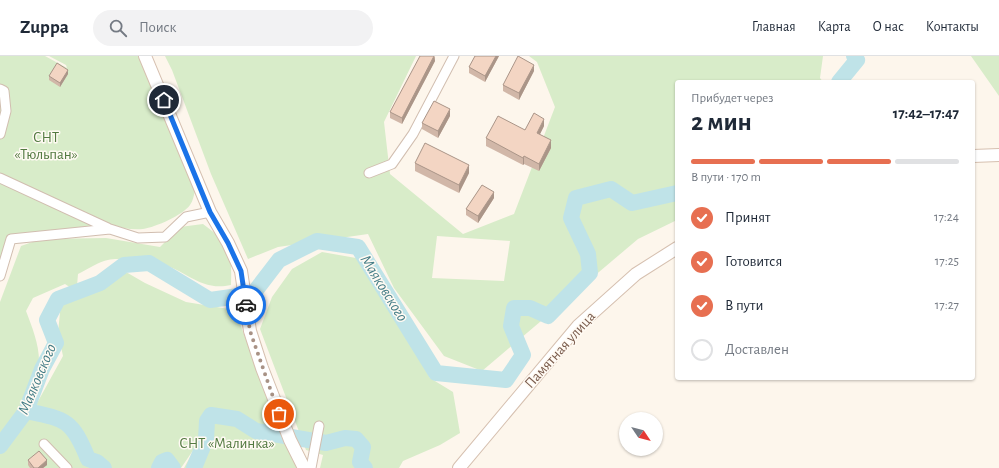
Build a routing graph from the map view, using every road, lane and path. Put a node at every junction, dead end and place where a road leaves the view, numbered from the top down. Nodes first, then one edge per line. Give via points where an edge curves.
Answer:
1 (145, 56) edge
2 (454, 56) edge
3 (0, 89) edge
4 (0, 134) edge
5 (999, 155) edge
6 (975, 156) edge
7 (369, 173) dead end
8 (0, 178) edge
9 (210, 212) junction
10 (110, 229) junction
11 (675, 249) edge
12 (0, 276) edge
13 (319, 426) dead end
14 (44, 444) dead end
15 (66, 468) edge
16 (304, 468) edge
17 (311, 468) edge
18 (459, 468) edge

1 - 9 street
2 - 7 street via 413,134 392,164
3 - 4 street via 4,91 6,111
5 - 6 street
8 - 10 street
9 - 10 street via 186,218 165,237 138,238
9 - 16 street via 241,271 250,331 279,414
10 - 12 street via 11,239
11 - 18 street, Памятная улица via 636,274 578,326
13 - 17 street
14 - 15 street

